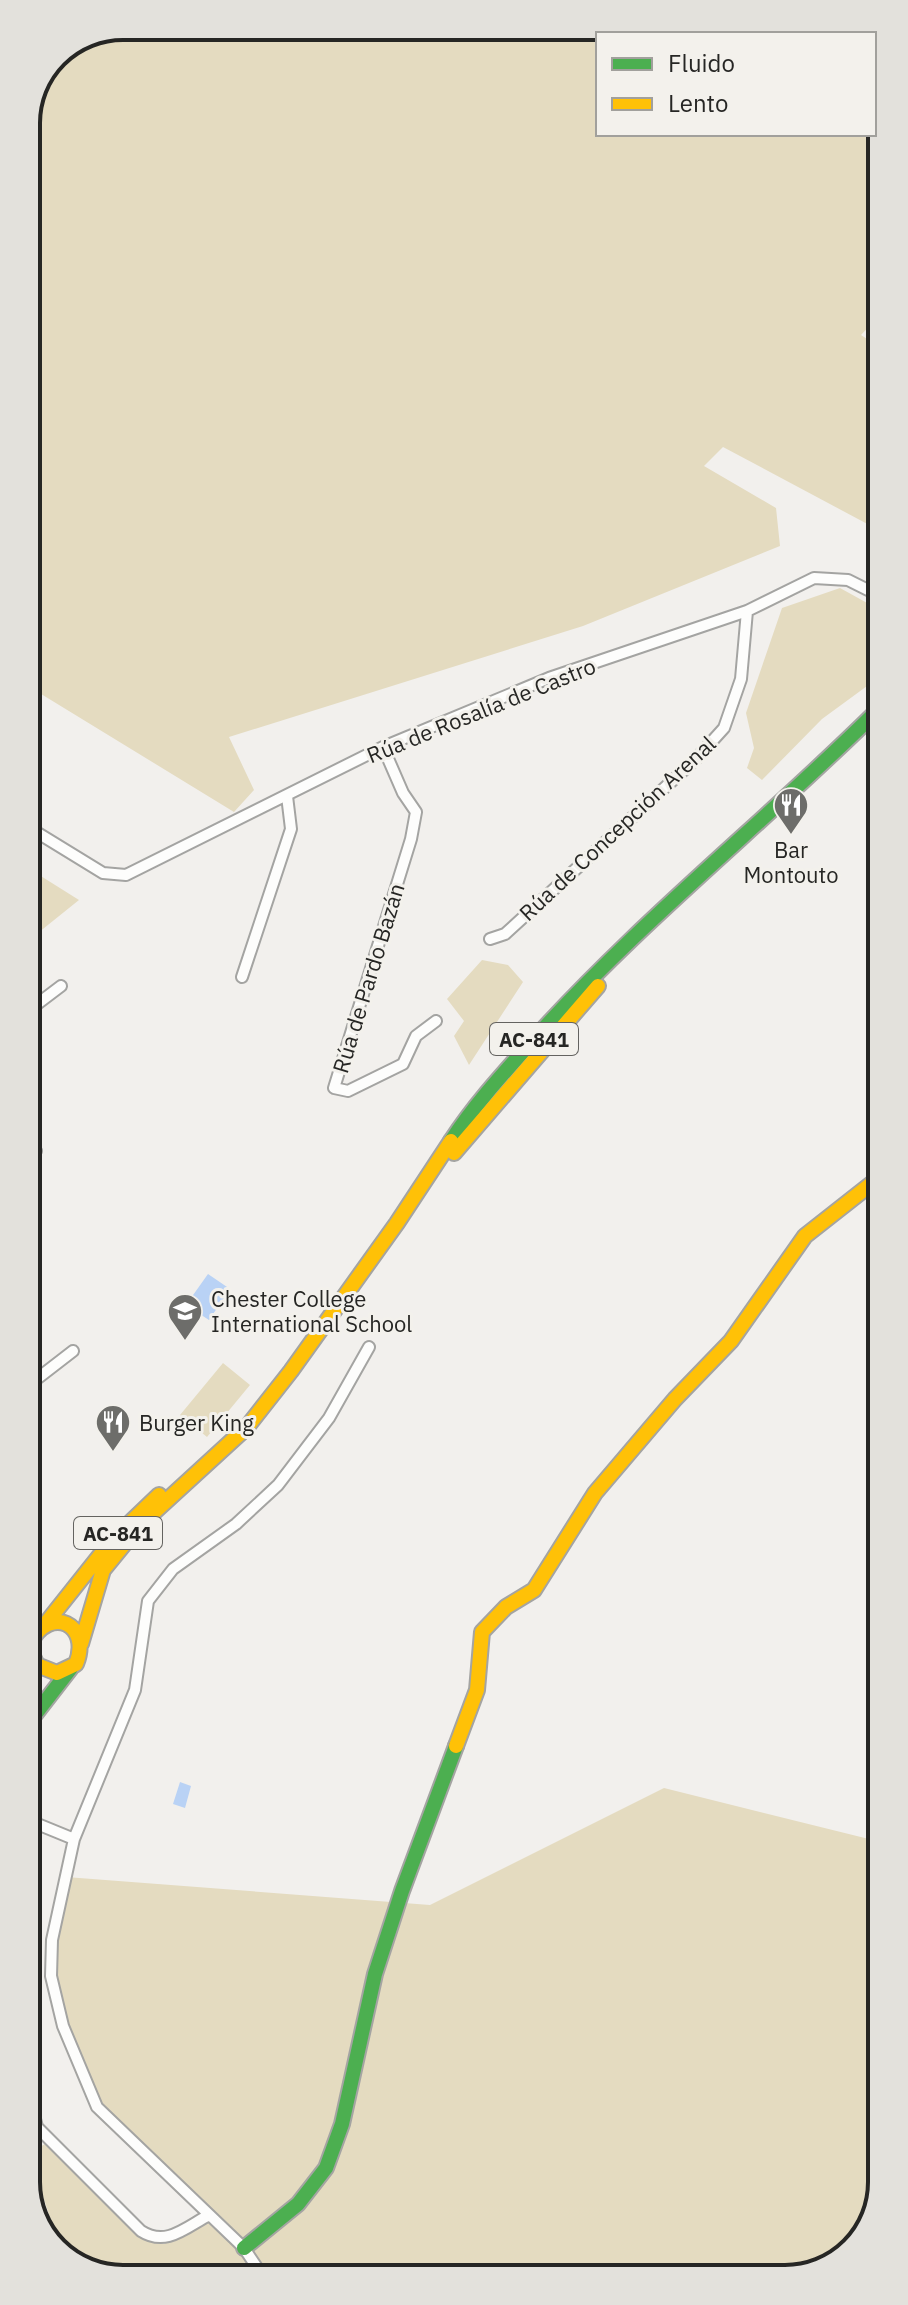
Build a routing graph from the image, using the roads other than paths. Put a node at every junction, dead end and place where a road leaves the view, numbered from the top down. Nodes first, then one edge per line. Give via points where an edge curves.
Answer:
1 (868, 590) edge
2 (747, 611) junction
3 (868, 720) edge
4 (383, 747) junction
5 (287, 796) junction
6 (40, 834) edge
7 (490, 939) dead end
8 (242, 977) dead end
9 (61, 986) dead end
10 (40, 1002) edge
11 (436, 1021) dead end
12 (868, 1186) edge
13 (369, 1347) dead end
14 (73, 1351) dead end
15 (40, 1376) edge
16 (207, 1463) junction
17 (40, 1623) edge
18 (40, 1624) edge
19 (81, 1644) junction
20 (40, 1667) edge
21 (71, 1668) junction
22 (40, 1708) edge
23 (40, 1825) edge
24 (74, 1839) junction
25 (40, 2134) edge
26 (209, 2215) junction
27 (244, 2248) junction
28 (255, 2265) edge

1 - 2 street, Rúa de Rosalía de Castro via 848,580 814,578
2 - 4 street, Rúa de Rosalía de Castro via 549,678
2 - 7 street, Rúa de Concepción Arenal via 741,679 724,728 505,934
3 - 16 main road, AC-841 via 631,937 558,1012 470,1112 291,1371 247,1427
4 - 5 street, Rúa de Rosalía de Castro
4 - 11 street, Rúa de Pardo Bazán via 416,812 334,1088 348,1091 403,1064 416,1036
5 - 6 street, Rúa de Rosalía de Castro via 126,875 103,873
5 - 8 street via 291,829
9 - 10 street
12 - 27 main road via 805,1236 731,1341 595,1493 534,1590 506,1607 482,1632 477,1690 375,1974 342,2124 326,2168 298,2204
13 - 24 street via 329,1418 278,1485 236,1524 173,1569 148,1601 135,1690
14 - 15 street
16 - 17 main road, AC-841 via 134,1514
16 - 19 main road, AC-841 via 139,1526 103,1570
18 - 19 main road via 69,1625
19 - 21 main road, AC-841
20 - 21 main road, AC-841 via 50,1672
21 - 22 main road, AC-841
23 - 24 street
24 - 26 street via 52,1940 51,1976 63,2026 97,2107
25 - 26 street via 151,2238 163,2240
26 - 27 street
27 - 28 street

